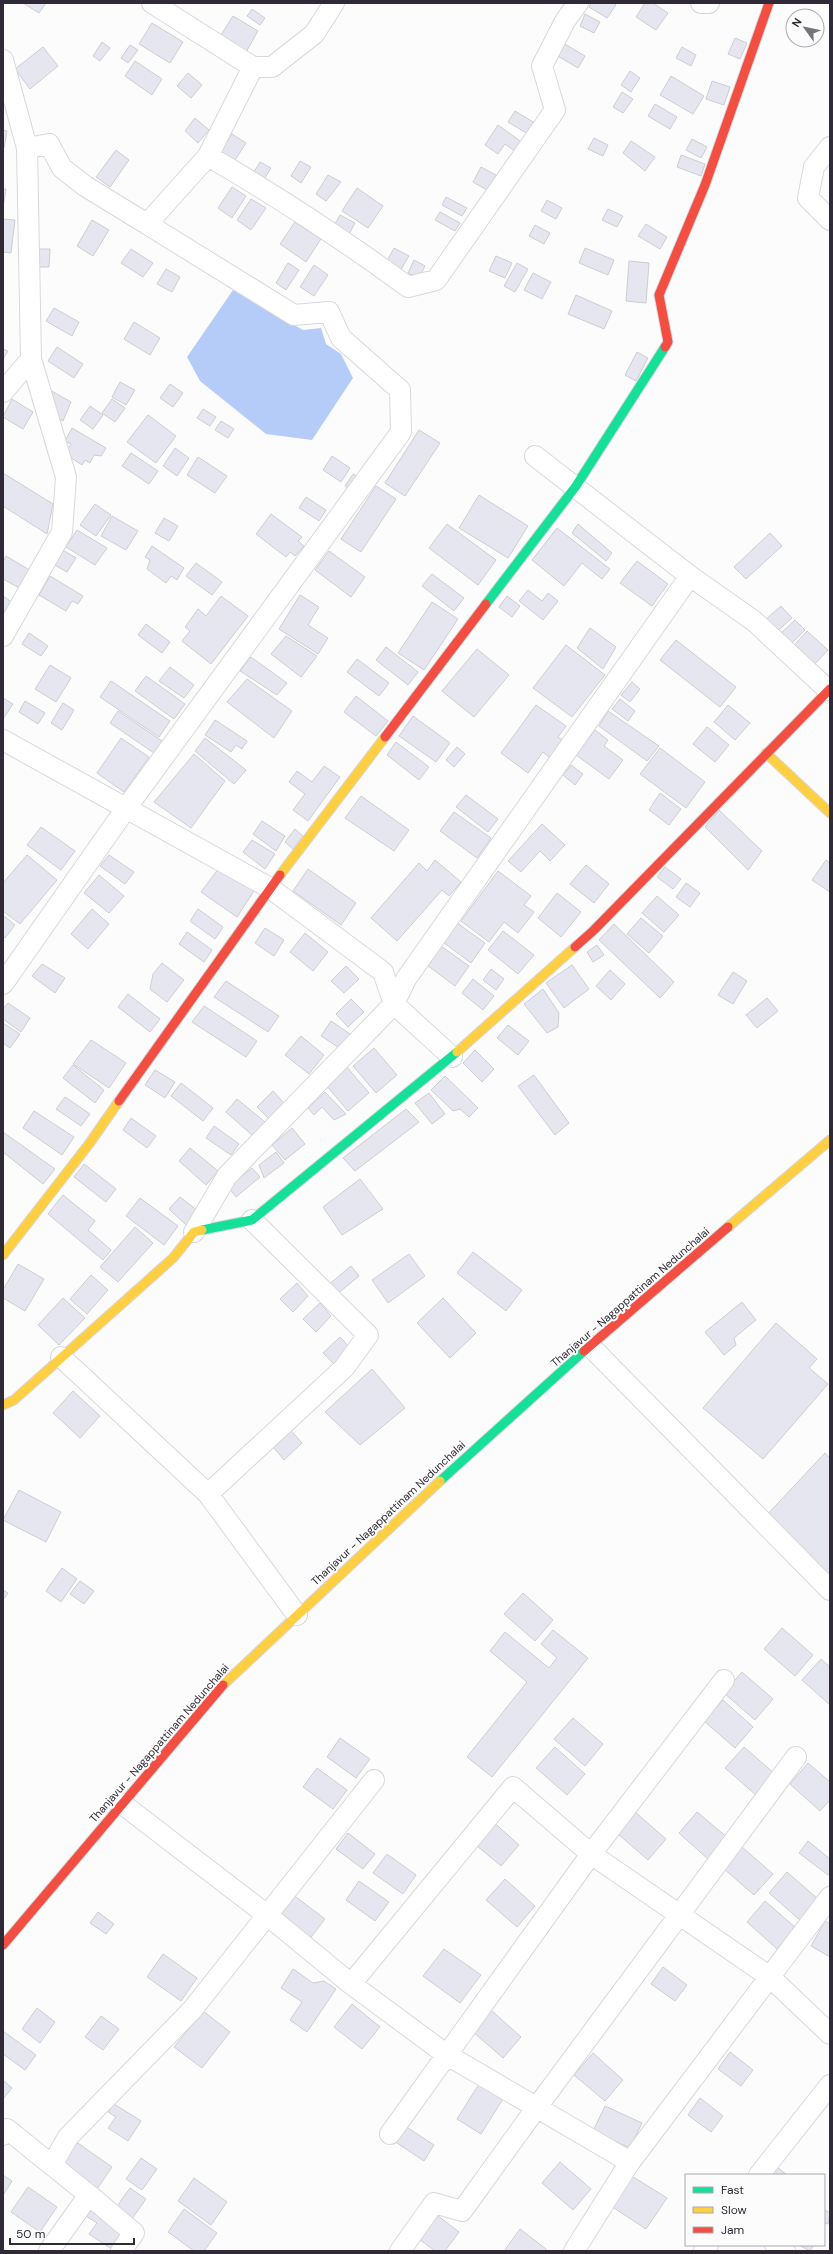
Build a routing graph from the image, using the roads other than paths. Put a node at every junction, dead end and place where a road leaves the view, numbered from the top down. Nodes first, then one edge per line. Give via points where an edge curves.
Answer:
1 (152, 3) edge
2 (334, 3) edge
3 (578, 3) edge
4 (701, 3) edge
5 (709, 3) edge
6 (769, 3) edge
7 (3, 60) edge
8 (253, 67) junction
9 (830, 147) edge
10 (27, 148) junction
11 (208, 156) junction
12 (830, 220) edge
13 (147, 224) junction
14 (31, 359) junction
15 (3, 392) edge
16 (535, 456) dead end
17 (576, 486) junction
18 (690, 576) junction
19 (3, 636) edge
20 (829, 690) edge
21 (3, 740) edge
22 (766, 753) junction
23 (127, 807) junction
24 (830, 813) edge
25 (270, 888) junction
26 (3, 984) edge
27 (394, 1004) junction
28 (452, 1057) junction
29 (830, 1140) edge
30 (252, 1220) junction
31 (194, 1232) junction
32 (3, 1255) edge
33 (590, 1346) junction
34 (61, 1357) junction
35 (3, 1405) edge
36 (208, 1494) junction
37 (830, 1590) edge
38 (297, 1615) junction
39 (724, 1680) dead end
40 (796, 1757) dead end
41 (374, 1780) dead end
42 (121, 1804) junction
43 (591, 1854) junction
44 (830, 1897) edge
45 (679, 1914) junction
46 (267, 1915) junction
47 (3, 1945) edge
48 (770, 1977) junction
49 (351, 1984) junction
50 (830, 2034) edge
51 (447, 2055) junction
52 (830, 2085) edge
53 (537, 2106) junction
54 (4, 2129) edge
55 (390, 2134) dead end
56 (630, 2162) junction
57 (52, 2165) junction
58 (760, 2174) edge
59 (88, 2195) junction
60 (48, 2251) edge
61 (121, 2251) edge
62 (400, 2251) edge
63 (574, 2251) edge

1 - 8 street
2 - 8 street via 314,34 272,67
3 - 11 street via 565,20 542,66 555,110 436,280 408,287 366,256
4 - 5 street
6 - 17 main road via 706,185 658,295 668,342
7 - 10 street
8 - 11 street
9 - 12 street via 814,168 808,198
10 - 13 street via 49,144 62,168 85,186
10 - 14 street
11 - 13 street
13 - 23 street via 294,315 329,312 341,338 400,390 401,432
14 - 15 street
14 - 19 street via 66,477 62,532
16 - 17 street
17 - 18 street
17 - 25 main road
18 - 20 street via 754,621
18 - 27 street via 406,979
20 - 22 main road
21 - 23 street
22 - 24 main road
22 - 28 main road via 594,930
23 - 25 street
23 - 26 street
25 - 27 street via 384,972
25 - 32 main road via 89,1144
27 - 28 street
27 - 31 street via 227,1176
28 - 30 main road
29 - 33 main road, Thanjavur - Nagappattinam Nedunchalai
30 - 31 main road
30 - 36 street via 368,1335 344,1368
31 - 34 main road via 173,1258
33 - 37 street
33 - 38 main road, Thanjavur - Nagappattinam Nedunchalai via 468,1455
34 - 35 main road via 14,1400
34 - 36 street
36 - 38 street
38 - 42 main road, Thanjavur - Nagappattinam Nedunchalai via 222,1686
39 - 43 street
40 - 45 street
41 - 46 street
42 - 46 street
42 - 47 main road, Thanjavur - Nagappattinam Nedunchalai
43 - 45 street
43 - 49 street via 513,1787
43 - 51 street
44 - 48 street
45 - 48 street
45 - 53 street
46 - 49 street
46 - 57 street via 192,2010 68,2137
48 - 50 street
48 - 56 street
49 - 51 street
51 - 53 street
51 - 55 street
52 - 58 street
53 - 56 street
53 - 62 street via 462,2211 434,2203
54 - 57 street
56 - 63 street
57 - 59 street
59 - 60 street
59 - 61 street via 134,2233

